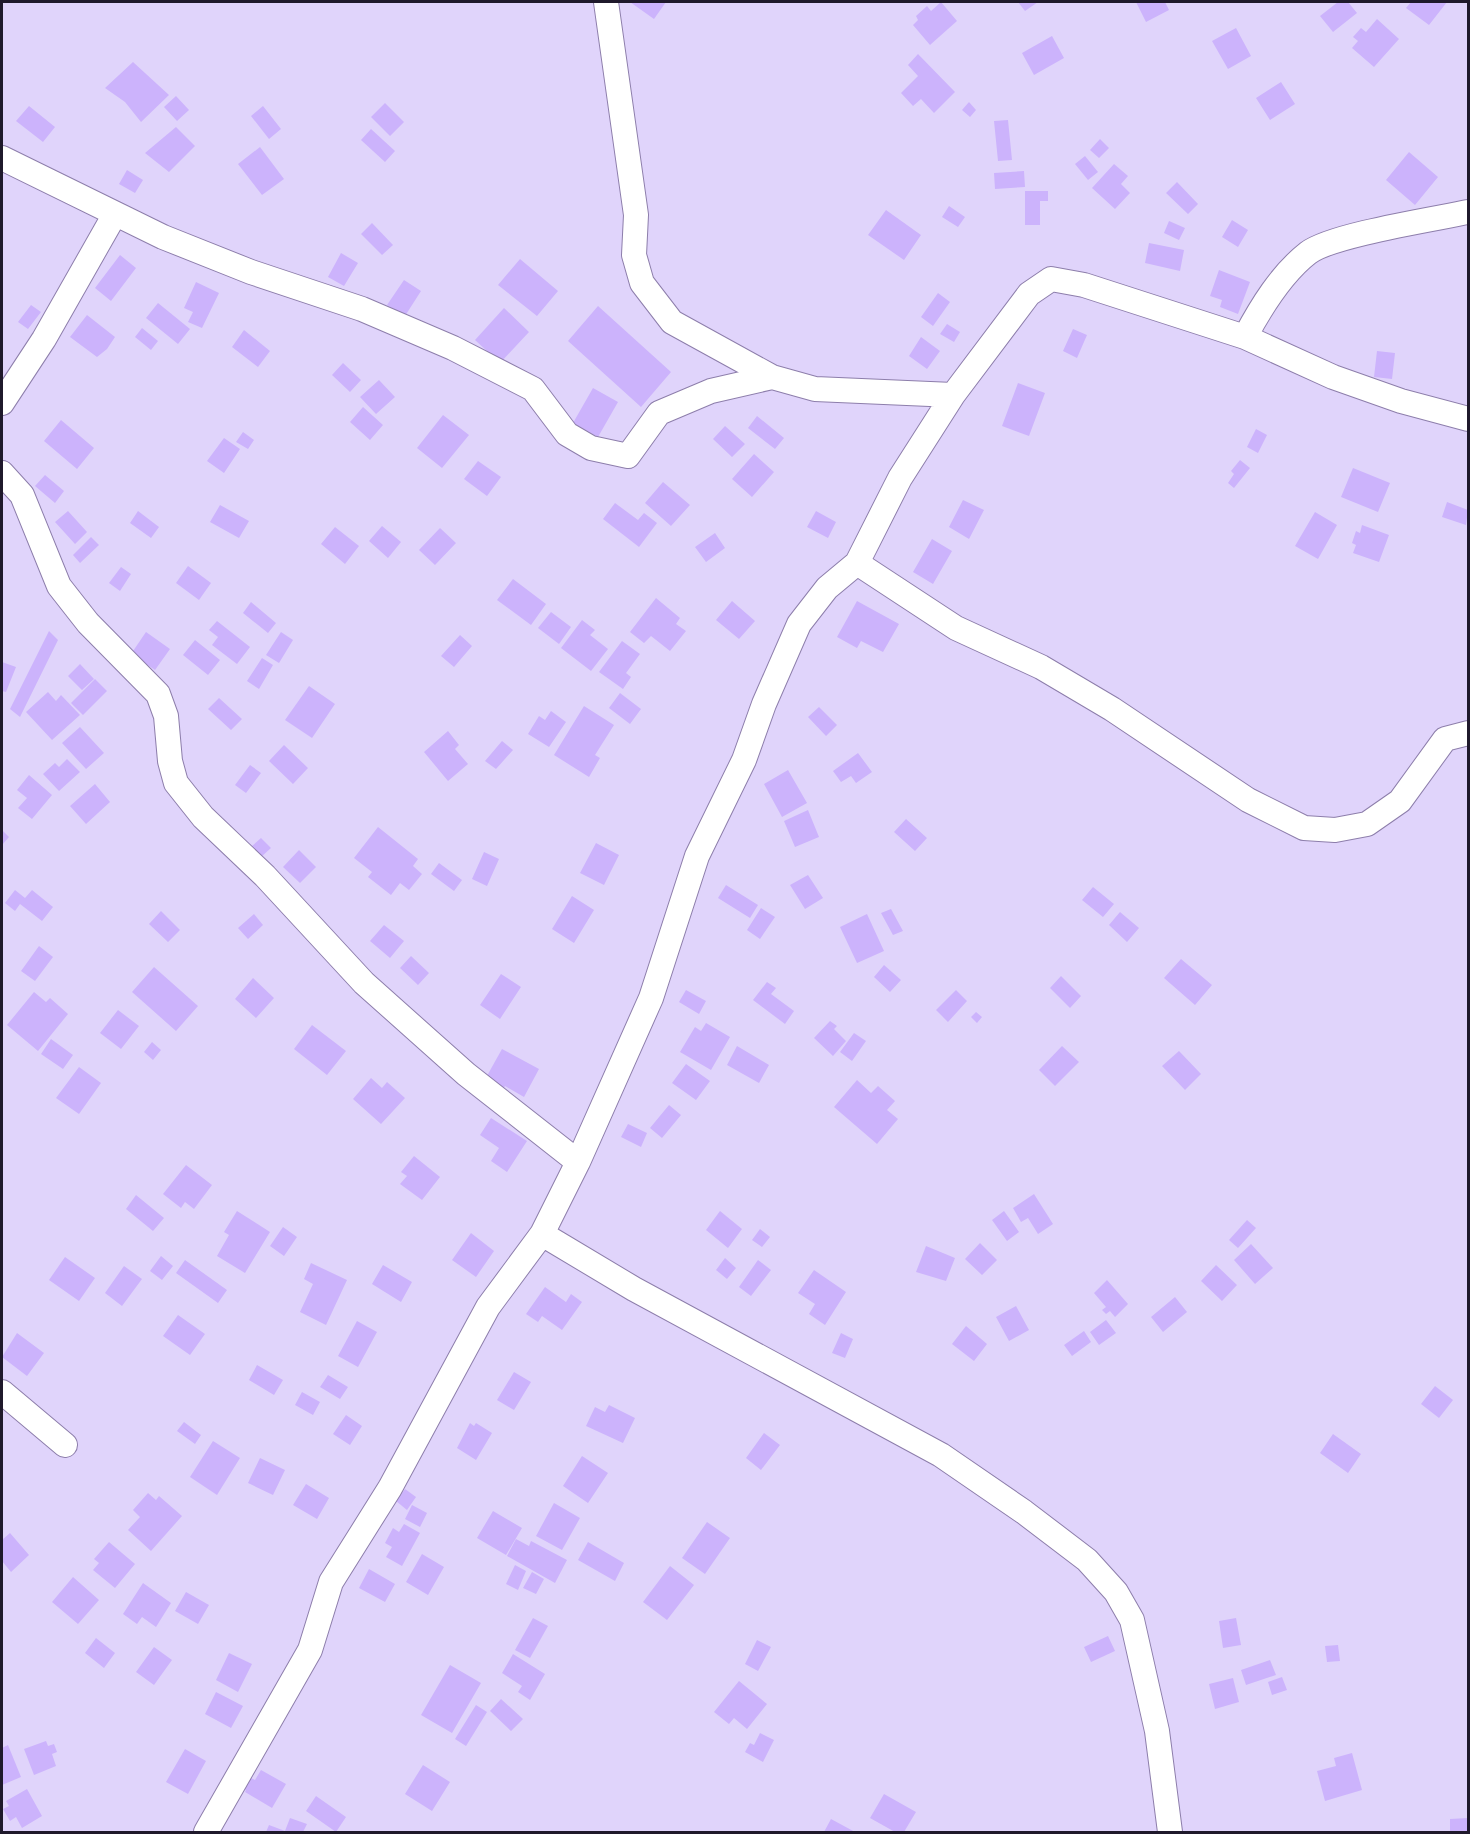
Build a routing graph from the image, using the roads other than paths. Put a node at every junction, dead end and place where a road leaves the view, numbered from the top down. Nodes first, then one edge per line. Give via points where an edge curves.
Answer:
1 (606, 2) edge
2 (2, 158) edge
3 (1468, 212) edge
4 (115, 214) junction
5 (1245, 337) junction
6 (772, 377) junction
7 (953, 395) junction
8 (2, 403) edge
9 (1468, 418) edge
10 (2, 473) edge
11 (857, 563) junction
12 (1468, 733) edge
13 (578, 1162) junction
14 (542, 1233) junction
15 (2, 1392) edge
16 (65, 1445) dead end
17 (206, 1833) edge
18 (1170, 1833) edge

1 - 6 street via 636,215 634,255 642,282 672,322
2 - 4 street
3 - 5 street via 1340,240 1309,252 1264,302
4 - 6 street via 251,272 362,309 453,348 533,388 567,434 591,448 628,456 659,413 711,391
4 - 8 street via 44,339
5 - 7 street via 1084,285 1051,279 1029,294
5 - 9 street via 1334,377 1401,401
6 - 7 street via 815,389
7 - 11 street via 900,478
10 - 13 street via 22,495 59,585 88,623 158,694 166,716 176,783 202,817 265,876 364,983 466,1074
11 - 12 street via 956,628 1041,667 1248,800 1304,828 1335,830 1367,824 1400,801 1445,739
11 - 13 street via 827,588 795,633 744,760 697,856 651,998
13 - 14 street
14 - 17 street via 488,1307 390,1488 331,1582 310,1650
14 - 18 street via 634,1289 941,1455 1087,1560 1116,1592 1132,1620 1156,1731
15 - 16 street

